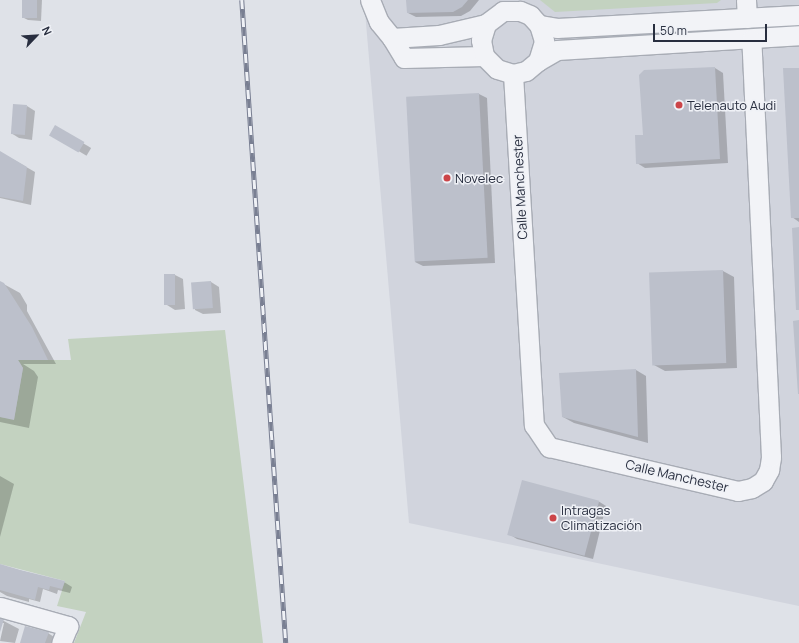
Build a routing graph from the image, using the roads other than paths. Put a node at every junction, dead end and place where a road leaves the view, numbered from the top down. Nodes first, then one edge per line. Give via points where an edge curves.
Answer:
1 (370, 0) edge
2 (503, 6) edge
3 (746, 9) edge
4 (799, 15) edge
5 (486, 24) junction
6 (539, 25) junction
7 (799, 35) edge
8 (392, 38) junction
9 (751, 40) junction
10 (484, 56) junction
11 (538, 60) junction
12 (513, 74) junction
13 (0, 607) edge
14 (61, 643) edge

1 - 8 street via 379,22
2 - 5 street
2 - 6 street via 530,15
3 - 4 street
3 - 6 street via 557,28
5 - 8 street via 439,35
5 - 10 street via 481,40
6 - 11 street via 544,41
7 - 9 street
8 - 10 street via 404,58
9 - 11 street via 557,50
9 - 12 street, Calle Manchester via 770,457 769,470 763,481 752,488 738,491 549,447 534,425
10 - 12 street via 497,70
11 - 12 street via 526,71
13 - 14 street via 68,626

